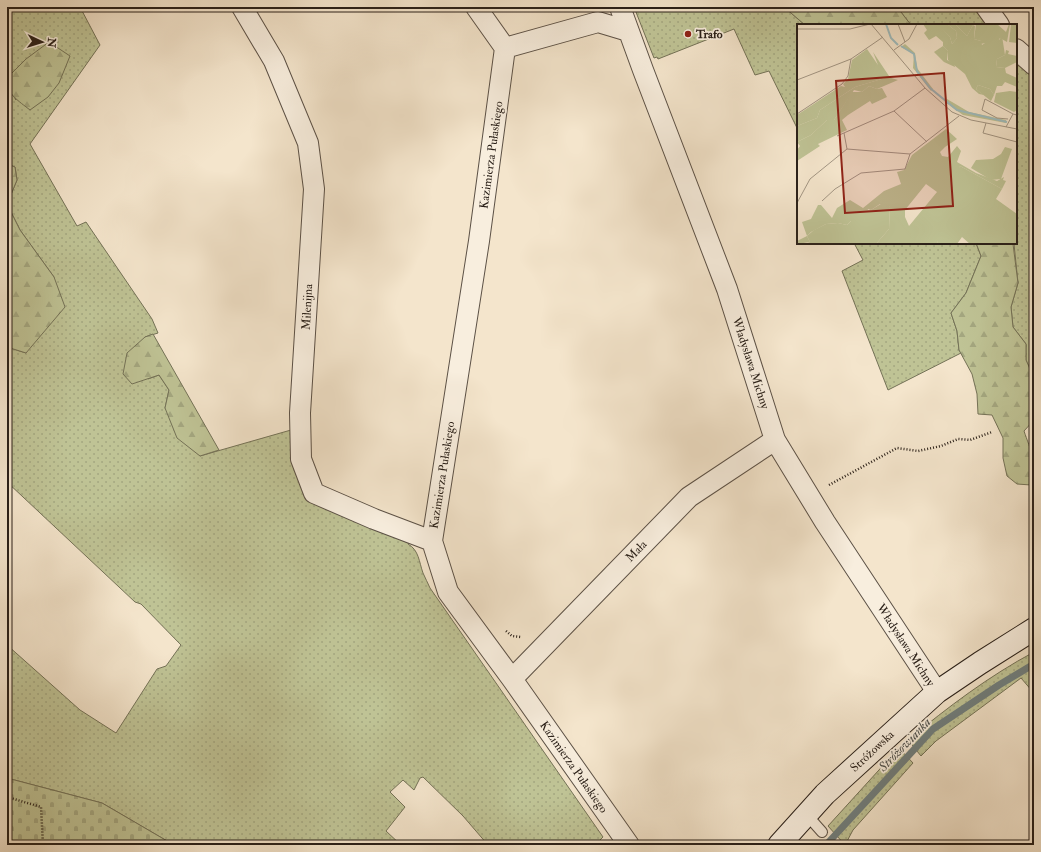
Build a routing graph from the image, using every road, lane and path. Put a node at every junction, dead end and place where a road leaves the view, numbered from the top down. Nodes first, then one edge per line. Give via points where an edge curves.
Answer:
1 (242, 7) edge
2 (476, 7) edge
3 (620, 7) edge
4 (986, 7) edge
5 (998, 24) edge
6 (628, 31) junction
7 (505, 48) junction
8 (1017, 50) edge
9 (1034, 65) edge
10 (992, 432) dead end
11 (775, 440) junction
12 (809, 496) junction
13 (432, 540) junction
14 (500, 628) dead end
15 (1034, 629) edge
16 (524, 638) dead end
17 (512, 679) junction
18 (937, 692) junction
19 (7, 798) edge
20 (807, 814) junction
21 (822, 832) dead end
22 (43, 845) edge
23 (629, 845) edge
24 (779, 845) edge

1 - 13 street, Milenijna via 274,61 308,143 314,189 300,413 301,459 314,493
2 - 7 street
3 - 6 street, Władysława Michny
4 - 5 street
6 - 7 street via 598,22
6 - 11 street, Władysława Michny via 727,289
7 - 13 street, Kazimierza Pułaskiego via 479,240
8 - 9 street
10 - 12 path via 970,440 958,438 941,446 918,451 898,448
11 - 12 street, Władysława Michny
11 - 17 street, Mała via 689,497
12 - 18 street, Władysława Michny
13 - 17 street, Kazimierza Pułaskiego via 448,592
14 - 16 path via 512,636
15 - 18 main road, Stróżowska
17 - 23 street, Kazimierza Pułaskiego
18 - 20 main road, Stróżowska via 825,794
19 - 22 path via 41,806
20 - 21 lane
20 - 24 main road, Stróżowska

